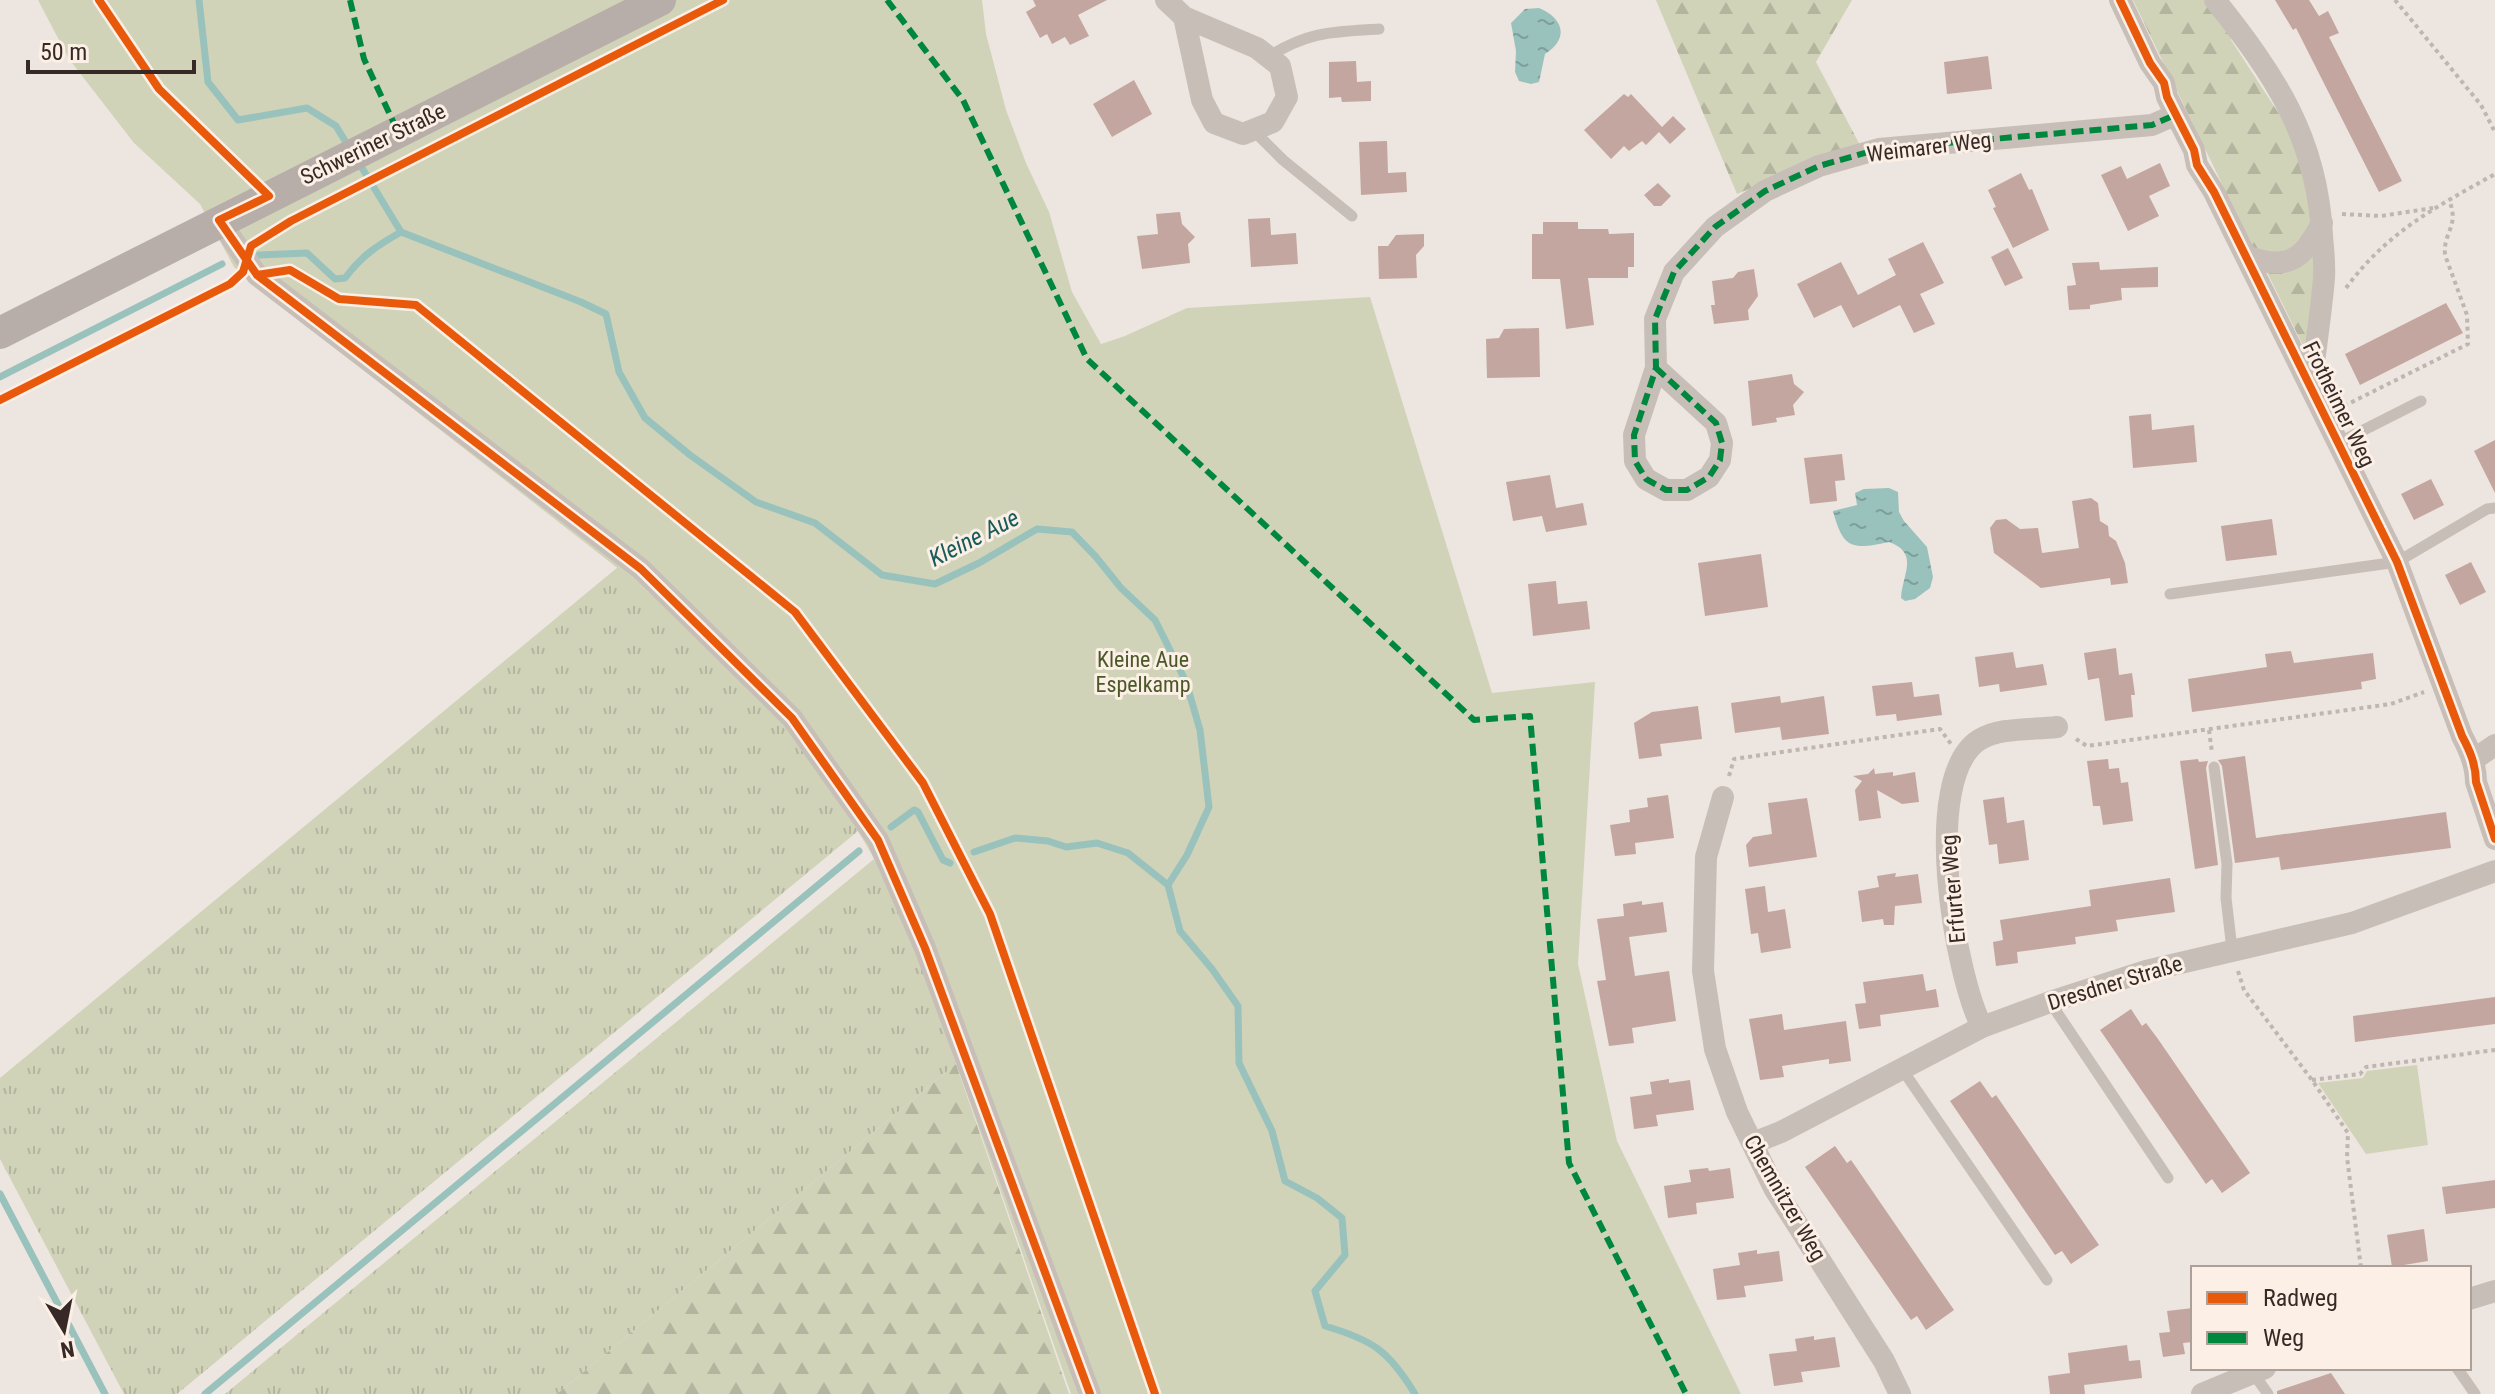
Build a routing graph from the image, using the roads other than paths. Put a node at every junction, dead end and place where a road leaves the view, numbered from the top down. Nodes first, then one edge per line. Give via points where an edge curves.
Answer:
1 (660, 0) edge
2 (1166, 0) edge
3 (2120, 0) edge
4 (2215, 0) edge
5 (1184, 17) junction
6 (1379, 29) dead end
7 (1268, 57) junction
8 (2175, 115) junction
9 (1253, 130) junction
10 (1352, 216) dead end
11 (2326, 219) junction
12 (219, 220) junction
13 (2246, 256) junction
14 (0, 333) edge
15 (1656, 368) junction
16 (2311, 387) junction
17 (2421, 401) dead end
18 (2338, 443) junction
19 (2495, 508) edge
20 (2397, 562) junction
21 (2170, 594) dead end
22 (2057, 727) road end
23 (2495, 745) edge
24 (2473, 760) junction
25 (2214, 767) road end
26 (1723, 797) road end
27 (2495, 839) edge
28 (2495, 871) edge
29 (2232, 949) junction
30 (2050, 1002) junction
31 (1982, 1027) junction
32 (1902, 1069) junction
33 (1753, 1143) junction
34 (2168, 1178) dead end
35 (2047, 1280) dead end
36 (2495, 1291) edge
37 (2471, 1298) edge
38 (2259, 1370) edge
39 (2458, 1370) edge
40 (1090, 1394) edge
41 (1900, 1394) edge
42 (2202, 1394) edge
43 (2268, 1394) edge
44 (2475, 1394) edge

1 - 12 street, Schweriner Straße
2 - 5 street
3 - 8 street, Frotheimer Weg
4 - 11 street, Frotheimer Weg via 2256,51 2293,114
5 - 7 street
5 - 9 street via 1202,100 1214,123 1243,134
6 - 7 lane via 1313,34
7 - 9 street via 1280,66 1287,97 1273,122
8 - 13 street, Frotheimer Weg
8 - 15 street, Weimarer Weg via 2152,125 1879,149 1819,166 1765,191 1715,227 1674,272 1655,319
9 - 10 lane
11 - 13 street via 2302,254 2287,262 2275,265
11 - 16 street, Frotheimer Weg
12 - 14 street, Schweriner Straße
12 - 40 street via 257,275 641,569 792,718 878,840 925,948
13 - 16 street, Frotheimer Weg
15 - 15 street, Weimarer Weg via 1634,435 1635,461 1646,479 1666,490 1687,490 1709,477 1720,460 1722,443 1716,423
16 - 18 street, Frotheimer Weg
17 - 18 lane
18 - 20 street, Frotheimer Weg
19 - 20 lane
20 - 21 lane
20 - 24 street, Frotheimer Weg
22 - 31 street, Erfurter Weg via 1992,734 1976,741 1952,782 1946,838 1953,926 1966,991
23 - 24 street
24 - 27 street, Frotheimer Weg
25 - 29 lane
26 - 33 street, Chemnitzer Weg via 1706,857 1703,971 1715,1049
28 - 29 street, Dresdner Straße via 2352,923
29 - 30 street, Dresdner Straße
30 - 31 street, Dresdner Straße
30 - 34 lane
31 - 32 street, Dresdner Straße
32 - 33 street, Dresdner Straße
32 - 35 lane
33 - 41 street, Chemnitzer Weg via 1774,1188
36 - 37 street
38 - 42 street
38 - 43 lane
39 - 44 lane

